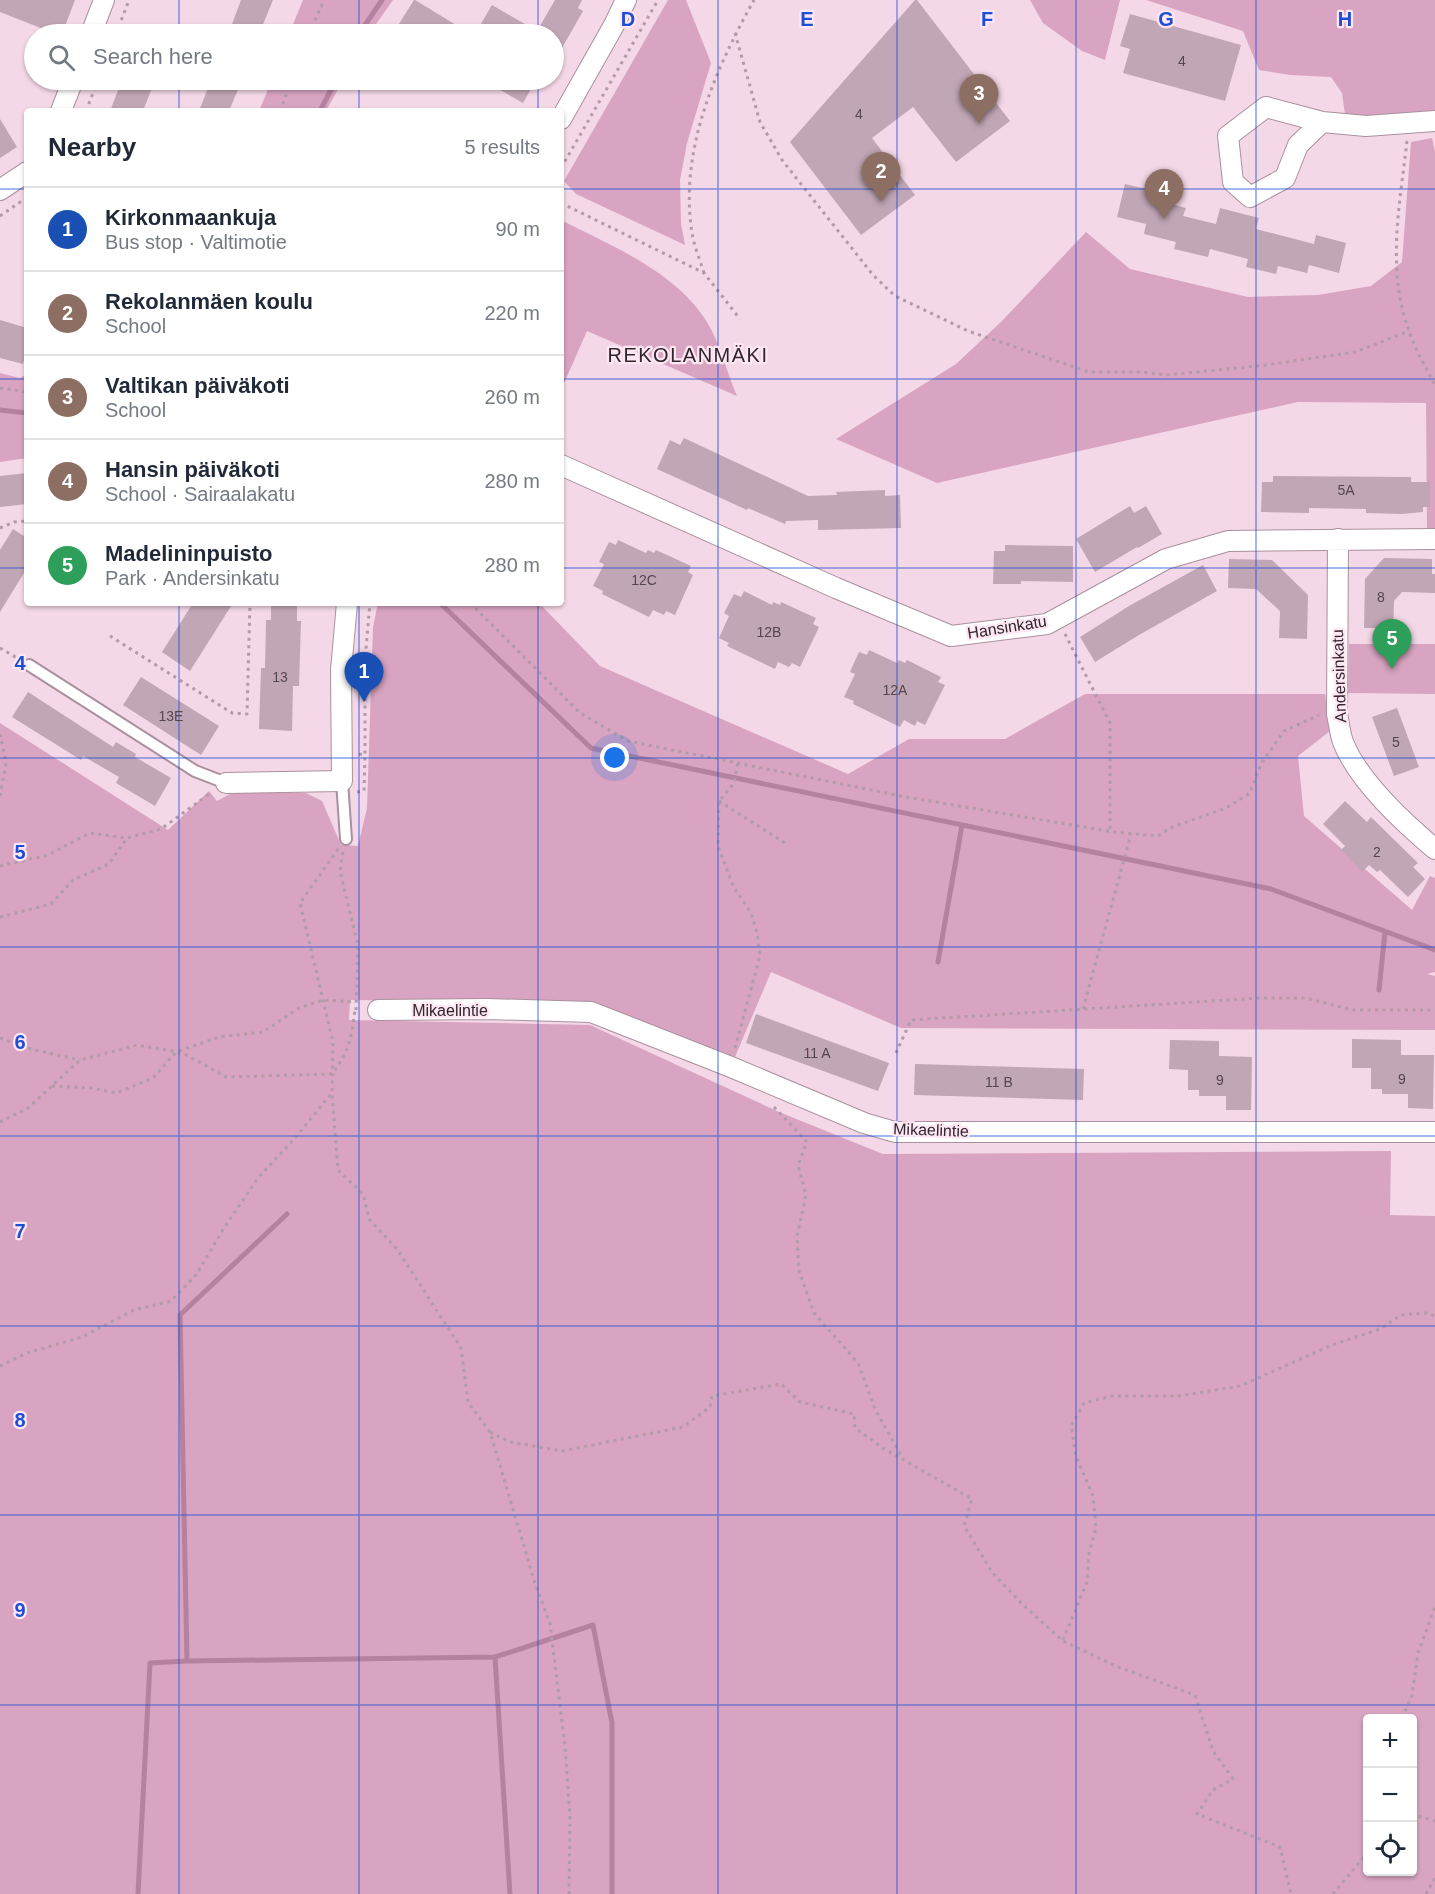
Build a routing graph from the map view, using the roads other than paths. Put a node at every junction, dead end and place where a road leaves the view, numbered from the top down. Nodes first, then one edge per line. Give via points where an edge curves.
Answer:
1 (104, 0) edge
2 (626, 0) edge
3 (95, 24) edge
4 (69, 90) edge
5 (61, 108) edge
6 (564, 113) edge
7 (1435, 121) edge
8 (1322, 122) junction
9 (24, 174) edge
10 (0, 190) edge
11 (564, 466) edge
12 (1338, 539) junction
13 (1435, 539) edge
14 (346, 606) edge
15 (29, 665) road end
16 (342, 781) junction
17 (226, 783) joint
18 (346, 839) road end
19 (1435, 849) edge
20 (378, 1010) road end
21 (1435, 1132) edge

1 - 3 street
2 - 6 street
4 - 5 street
7 - 8 street via 1366,126
8 - 8 street via 1266,107 1228,136 1233,182 1250,197 1285,177 1298,145
9 - 10 street
11 - 12 street, Hansinkatu via 951,636 1047,624 1166,559 1228,541
12 - 13 street, Hansinkatu
12 - 19 street, Andersinkatu via 1337,714 1344,742 1365,779
14 - 16 street via 341,670
15 - 17 lane via 195,771
16 - 17 street
16 - 18 lane
20 - 21 street, Mikaelintie via 591,1012 864,1123 895,1132

